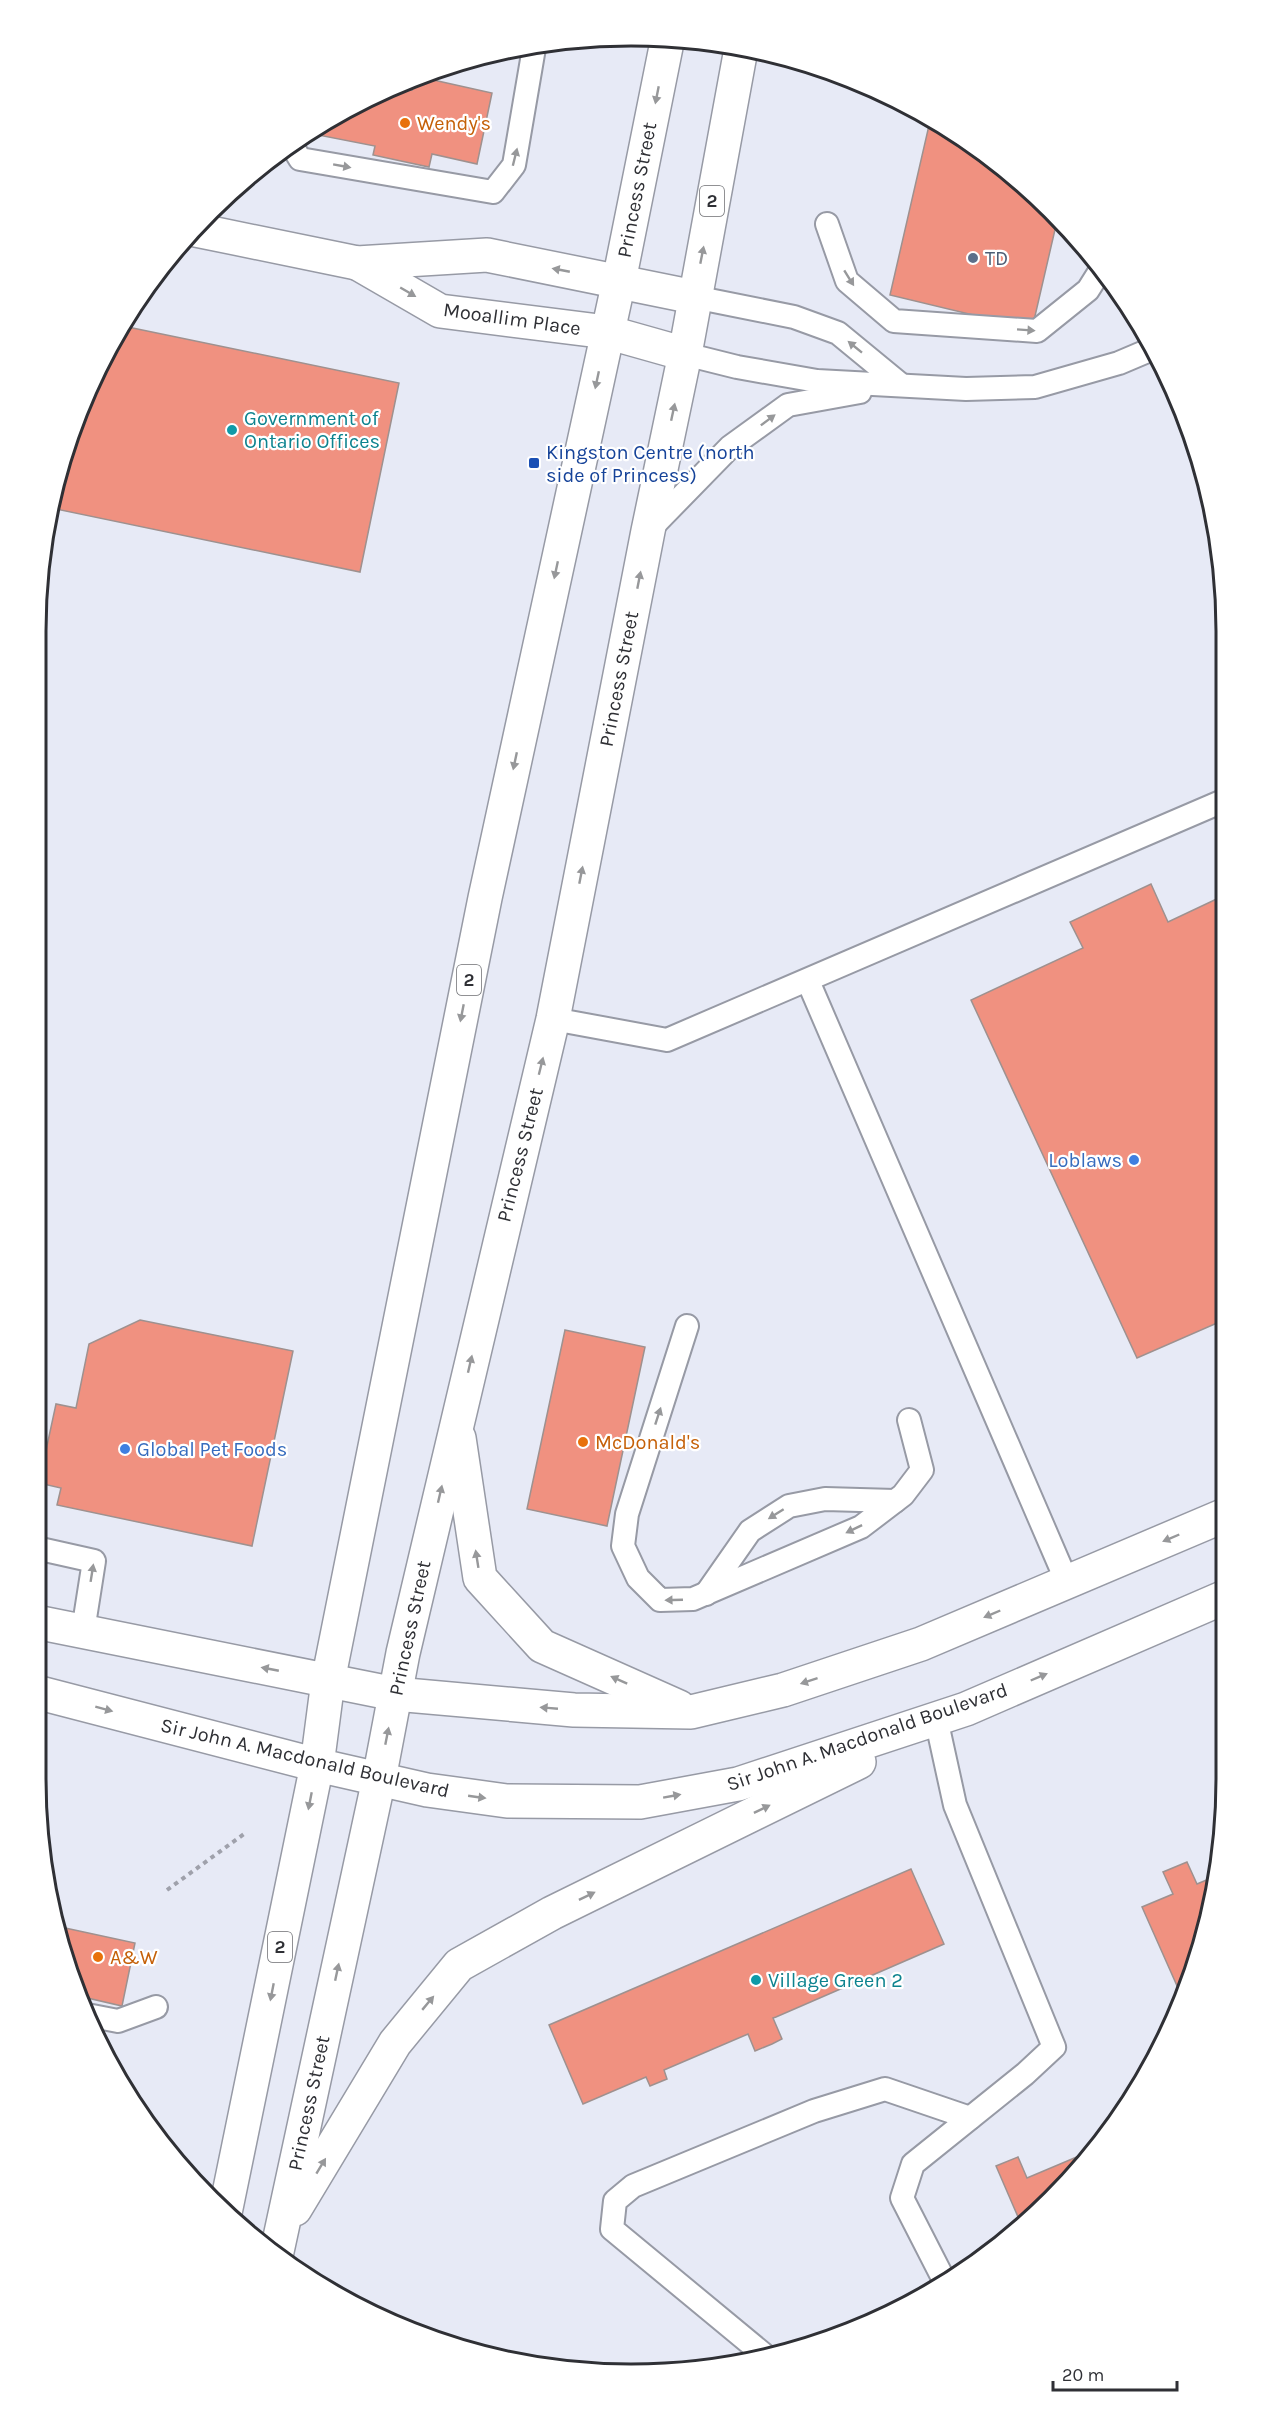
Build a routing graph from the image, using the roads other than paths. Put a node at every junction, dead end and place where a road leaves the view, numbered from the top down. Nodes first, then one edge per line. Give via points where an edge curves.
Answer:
1 (666, 48) edge
2 (533, 56) edge
3 (739, 57) edge
4 (296, 152) edge
5 (827, 224) dead end
6 (205, 232) edge
7 (357, 263) junction
8 (1097, 276) edge
9 (619, 281) junction
10 (694, 297) junction
11 (607, 332) junction
12 (1145, 352) edge
13 (685, 354) junction
14 (900, 384) junction
15 (648, 531) junction
16 (1216, 804) edge
17 (808, 981) junction
18 (553, 1019) junction
19 (687, 1326) dead end
20 (909, 1420) dead end
21 (456, 1421) junction
22 (895, 1501) junction
23 (1216, 1519) edge
24 (47, 1550) edge
25 (1067, 1582) junction
26 (705, 1594) junction
27 (1216, 1601) edge
28 (47, 1624) edge
29 (83, 1631) junction
30 (328, 1681) junction
31 (395, 1694) junction
32 (47, 1697) edge
33 (966, 1708) junction
34 (692, 1712) junction
35 (937, 1723) junction
36 (317, 1765) junction
37 (379, 1779) junction
38 (156, 2007) dead end
39 (97, 2017) edge
40 (970, 2118) junction
41 (227, 2202) edge
42 (278, 2245) edge
43 (942, 2275) edge
44 (759, 2350) edge

1 -> 9 main road, Princess Street / 2
4 -> 2 lane via 300,159 493,192 514,165
10 -> 3 main road, Princess Street / 2
5 -> 8 lane via 848,281 894,321 1037,331 1088,290
6 - 7 main road, Mooallim Place
9 -> 7 main road, Mooallim Place via 487,255
7 -> 11 main road, Mooallim Place via 440,311
9 - 10 main road, Mooallim Place
9 - 11 main road, Princess Street / 2
10 - 13 main road, Princess Street / 2
14 -> 10 lane via 837,333 794,317
11 - 13 main road, Mooallim Place
11 -> 30 main road, Princess Street / 2 via 485,898
12 - 14 lane via 1035,387 966,389
13 - 14 lane via 817,381
15 -> 13 main road, Princess Street / 2
15 -> 14 lane via 730,447 788,405
18 -> 15 main road, Princess Street / 2
16 - 17 lane
17 - 18 lane via 667,1040
17 - 25 lane
21 -> 18 main road, Princess Street / 2
26 -> 19 lane via 693,1599 660,1600 638,1578 623,1546 627,1514
20 - 22 lane via 922,1470
31 -> 21 main road, Princess Street / 2
34 -> 21 main road via 542,1646 480,1578
22 -> 26 lane via 861,1527
22 -> 26 lane via 825,1499 789,1506 750,1531
23 -> 25 main road
29 -> 24 lane via 94,1561
25 -> 34 main road via 921,1644 783,1690
33 -> 27 main road, Sir John A. Macdonald Boulevard
28 - 29 main road
30 -> 29 main road
30 - 31 main road
30 - 36 main road, Princess Street / 2
34 -> 31 main road via 574,1710
37 -> 31 main road, Princess Street / 2
32 -> 36 main road, Sir John A. Macdonald Boulevard
33 - 35 main road
37 -> 33 main road, Sir John A. Macdonald Boulevard via 507,1801 640,1802 738,1784
35 - 40 lane via 955,1805 1054,2047
42 -> 35 main road via 395,2043 459,1965 552,1913
36 - 37 main road, Sir John A. Macdonald Boulevard
36 -> 41 main road, Princess Street / 2
42 -> 37 main road, Princess Street / 2
38 - 39 lane via 118,2021
40 - 43 lane via 913,2164 902,2198
40 - 44 lane via 885,2089 813,2111 633,2186 615,2201 612,2229

